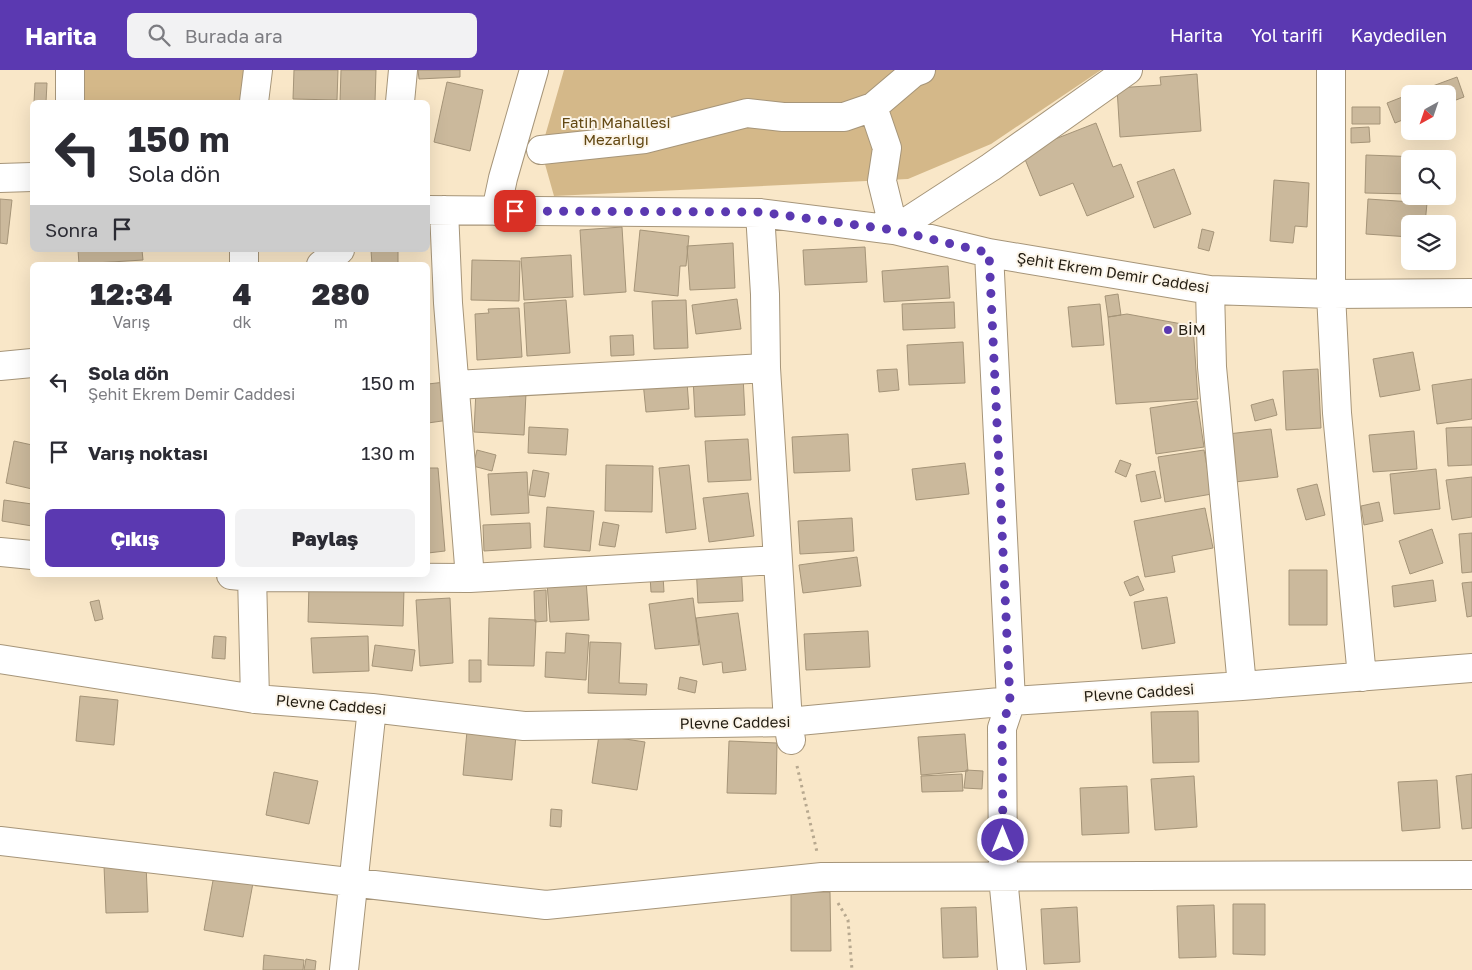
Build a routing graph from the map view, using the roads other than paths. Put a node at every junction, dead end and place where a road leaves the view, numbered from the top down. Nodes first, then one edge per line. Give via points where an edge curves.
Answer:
1 (70, 70) edge
2 (258, 70) edge
3 (403, 70) edge
4 (534, 70) edge
5 (921, 70) edge
6 (1128, 70) edge
7 (1331, 70) edge
8 (70, 100) edge
9 (254, 100) edge
10 (400, 100) edge
11 (873, 108) junction
12 (541, 150) dead end
13 (30, 177) edge
14 (0, 178) edge
15 (436, 210) edge
16 (496, 211) junction
17 (760, 212) junction
18 (894, 230) junction
19 (337, 252) edge
20 (989, 253) junction
21 (325, 262) edge
22 (1210, 290) junction
23 (1472, 293) edge
24 (1331, 294) junction
25 (30, 363) edge
26 (0, 366) edge
27 (766, 368) junction
28 (455, 385) junction
29 (0, 552) edge
30 (30, 556) edge
31 (777, 560) junction
32 (245, 577) edge
33 (358, 577) edge
34 (470, 578) junction
35 (0, 660) edge
36 (1472, 668) edge
37 (1362, 677) junction
38 (1242, 686) junction
39 (255, 699) junction
40 (1010, 701) junction
41 (372, 708) junction
42 (790, 731) junction
43 (0, 841) edge
44 (1472, 875) edge
45 (1003, 877) junction
46 (354, 884) junction
47 (344, 970) edge
48 (1012, 970) edge

1 - 8 street
2 - 9 street
3 - 10 street
4 - 16 street
5 - 11 street via 913,73
6 - 18 street via 991,167
7 - 24 street
11 - 12 street via 844,117 783,117 747,113 645,140
11 - 18 street via 887,148 882,181
13 - 14 street
15 - 16 street, Şehit Ekrem Demir Caddesi
15 - 28 street
16 - 17 street, Şehit Ekrem Demir Caddesi
17 - 18 street, Şehit Ekrem Demir Caddesi
17 - 27 street
18 - 20 street, Şehit Ekrem Demir Caddesi
19 - 21 street
20 - 22 street, Şehit Ekrem Demir Caddesi
20 - 40 street
22 - 24 street, Şehit Ekrem Demir Caddesi
22 - 38 street via 1212,366
23 - 24 street, Şehit Ekrem Demir Caddesi
24 - 37 street via 1337,413
25 - 26 street
27 - 28 street
27 - 31 street
28 - 34 street
29 - 30 street
31 - 34 street
31 - 42 street
32 - 39 street
33 - 34 street
35 - 39 street, Plevne Caddesi
36 - 37 street, Plevne Caddesi
37 - 38 street, Plevne Caddesi
38 - 40 street, Plevne Caddesi
39 - 41 street, Plevne Caddesi
40 - 42 street, Plevne Caddesi
40 - 45 street via 1002,728
41 - 42 street, Plevne Caddesi via 524,726
41 - 46 street
43 - 46 street
44 - 45 street
45 - 46 street via 822,877 546,905
45 - 48 street
46 - 47 street

